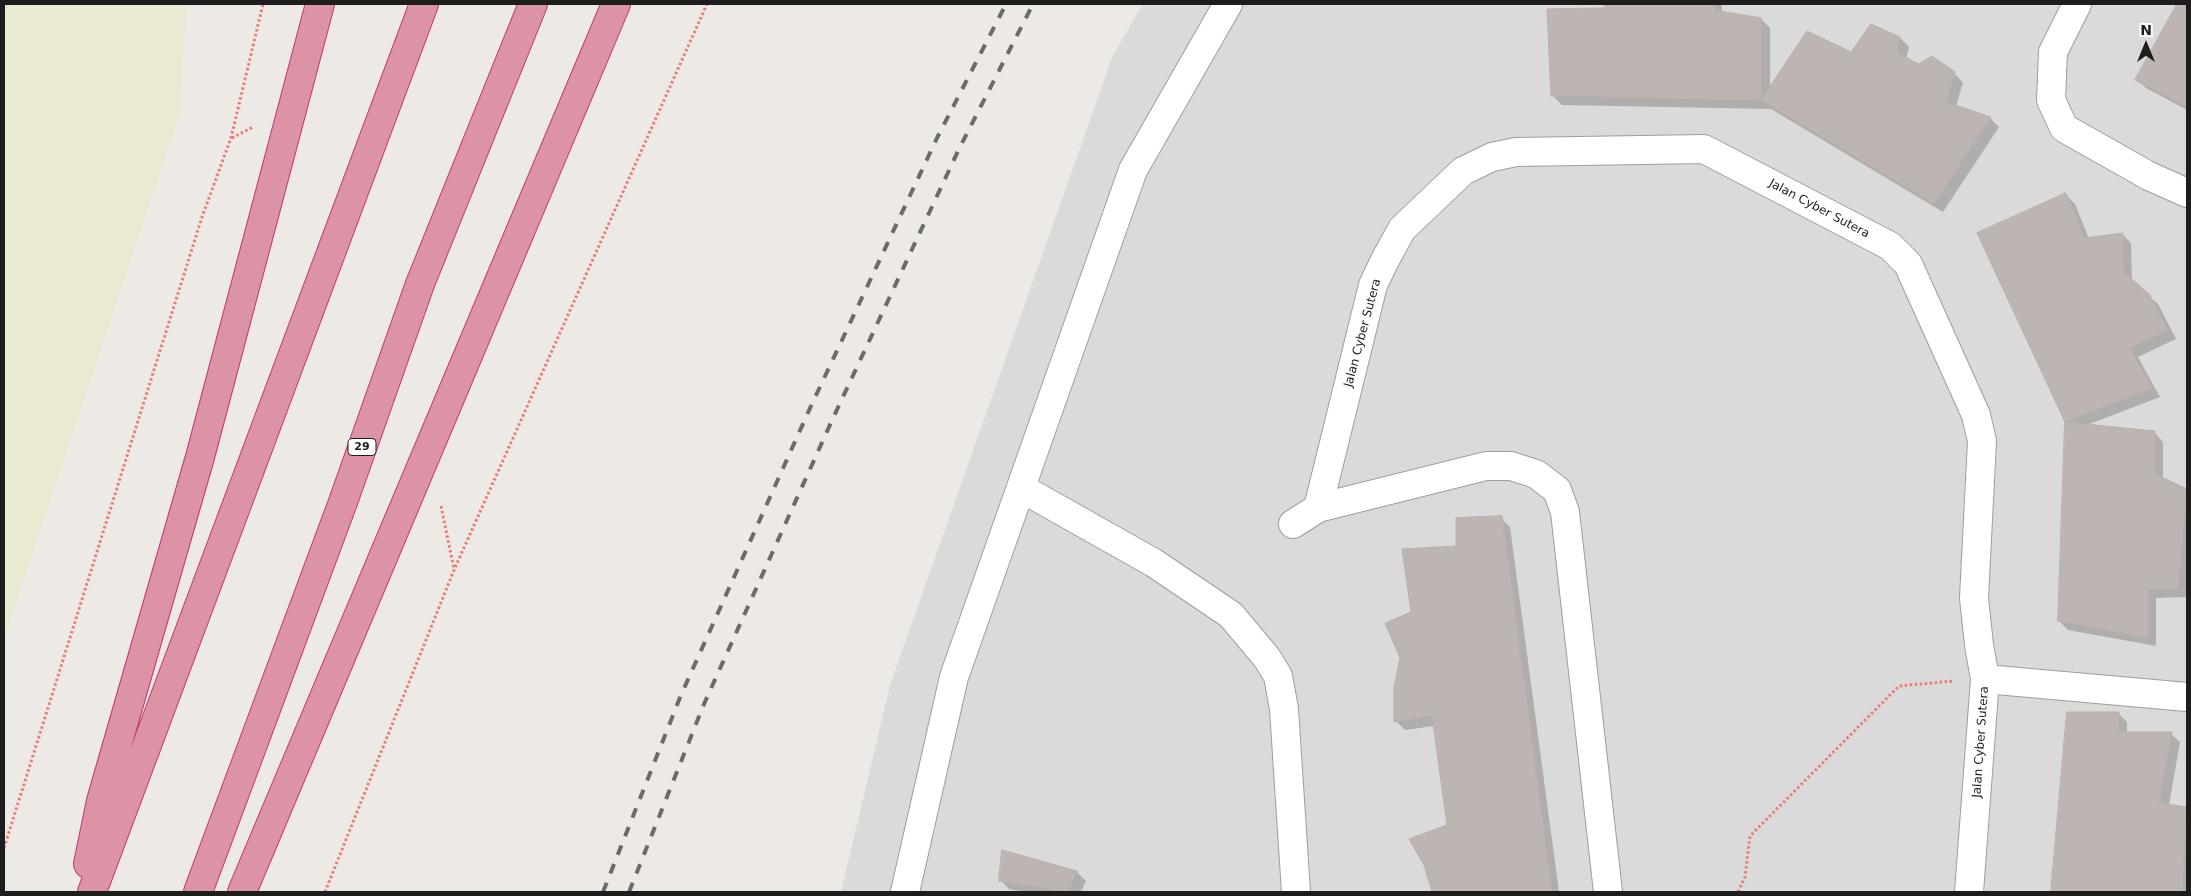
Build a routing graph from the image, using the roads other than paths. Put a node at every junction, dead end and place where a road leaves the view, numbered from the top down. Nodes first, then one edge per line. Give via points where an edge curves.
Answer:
1 (320, 4) edge
2 (424, 4) edge
3 (533, 4) edge
4 (616, 4) edge
5 (1228, 4) edge
6 (2076, 4) edge
7 (2187, 193) edge
8 (1020, 488) junction
9 (1318, 508) junction
10 (1293, 524) dead end
11 (1985, 679) junction
12 (2187, 697) edge
13 (82, 892) edge
14 (92, 892) edge
15 (198, 892) edge
16 (242, 892) edge
17 (905, 892) edge
18 (1296, 892) edge
19 (1608, 892) edge
20 (1970, 892) edge

1 - 13 highway via 200,458 101,801
2 - 14 highway
3 - 15 highway, 29 via 420,284
4 - 16 highway
5 - 8 street via 1133,170
6 - 7 street via 2053,52 2051,100 2064,128 2149,176
8 - 17 street via 954,677
8 - 18 street via 1154,563 1232,616 1267,658 1278,676 1284,709
9 - 10 street
9 - 11 street, Jalan Cyber Sutera via 1374,285 1402,229 1463,171 1492,157 1516,152 1704,149 1890,246 1908,264 1976,415 1982,441 1974,598
9 - 19 street via 1486,466 1511,466 1536,474 1558,490 1565,512
11 - 12 street
11 - 20 street, Jalan Cyber Sutera

